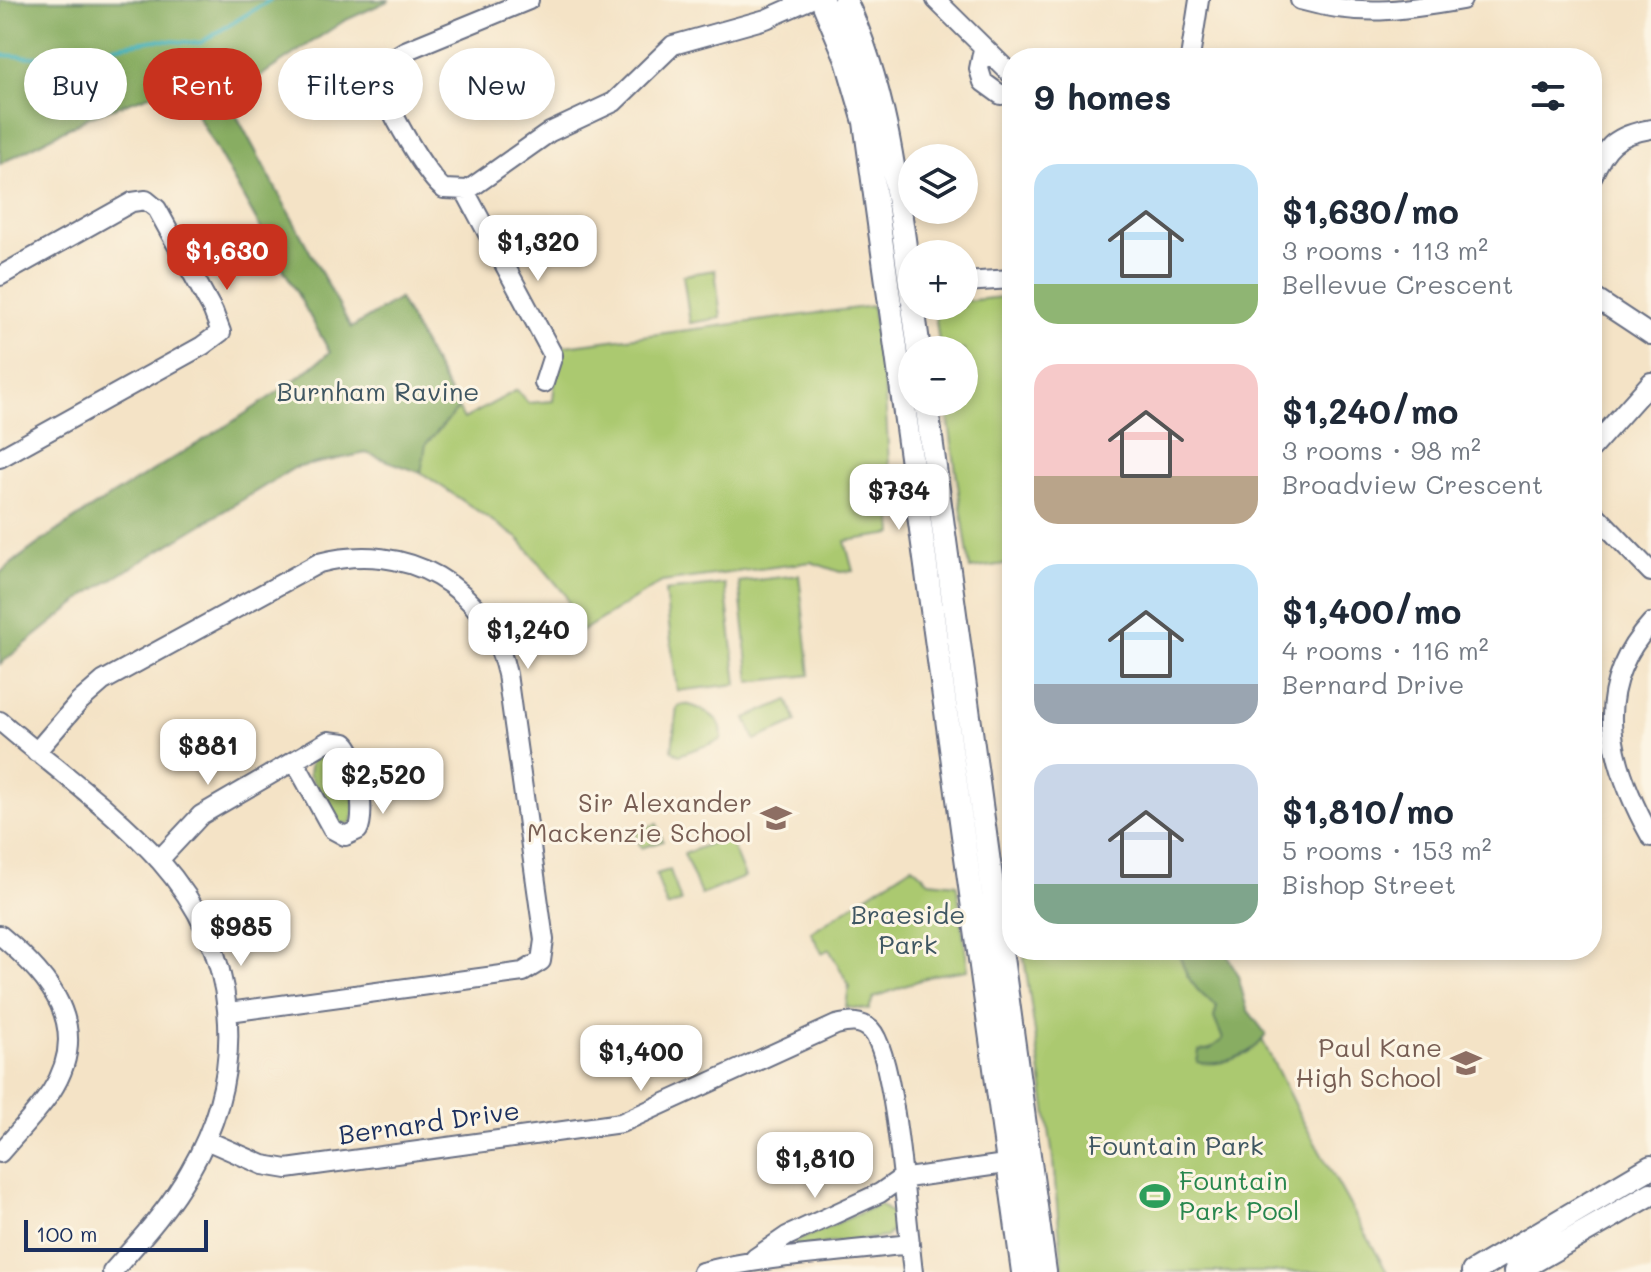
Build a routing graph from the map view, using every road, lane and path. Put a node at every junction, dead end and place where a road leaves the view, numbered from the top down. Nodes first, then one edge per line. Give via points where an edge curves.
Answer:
1 (529, 0) edge
2 (809, 0) edge
3 (822, 0) edge
4 (845, 0) edge
5 (936, 0) edge
6 (1199, 0) edge
7 (1300, 0) edge
8 (1462, 0) edge
9 (1192, 48) edge
10 (983, 49) junction
11 (1002, 66) edge
12 (1002, 95) edge
13 (1651, 129) edge
14 (1602, 155) edge
15 (465, 191) junction
16 (900, 240) edge
17 (898, 257) edge
18 (0, 276) edge
19 (1002, 280) edge
20 (978, 281) edge
21 (1602, 303) edge
22 (910, 320) edge
23 (1651, 335) edge
24 (1651, 382) edge
25 (544, 383) dead end
26 (928, 416) edge
27 (1602, 437) edge
28 (0, 458) edge
29 (1602, 521) edge
30 (1651, 572) edge
31 (1651, 623) edge
32 (0, 721) edge
33 (36, 752) junction
34 (295, 762) junction
35 (1651, 837) edge
36 (159, 860) junction
37 (0, 935) edge
38 (229, 1012) junction
39 (206, 1140) junction
40 (1, 1149) edge
41 (1019, 1162) junction
42 (1651, 1167) edge
43 (900, 1179) junction
44 (1651, 1194) edge
45 (909, 1244) junction
46 (755, 1258) junction
47 (112, 1272) edge
48 (702, 1272) edge
49 (913, 1272) edge
50 (1023, 1272) edge
51 (1045, 1272) edge
52 (1473, 1272) edge
53 (1515, 1272) edge

1 - 15 street via 405,51 386,71 384,94 430,176 444,189
2 - 15 street via 766,19 673,45 614,102 550,132
3 - 17 main road via 860,100
4 - 16 main road via 866,49 887,129
5 - 10 street
6 - 9 street
7 - 8 street via 1341,12 1403,11
10 - 11 street
10 - 12 street via 983,82
13 - 14 street via 1614,140
15 - 25 street via 553,355
18 - 28 street via 132,202 146,200 157,209 221,332
19 - 20 street
21 - 23 street
22 - 41 main road
24 - 27 street
26 - 41 main road
29 - 30 street
31 - 35 street via 1621,673 1612,722 1622,781
32 - 33 street
33 - 36 street
33 - 38 street via 103,681 319,563 360,555 402,560 446,579 479,610 494,634 507,674 544,940 541,961 523,972
34 - 34 street via 335,832 345,836 358,830 362,816 349,746 328,741
34 - 36 street via 201,815
36 - 38 street via 199,916
37 - 40 street via 52,985 66,1032 61,1069 51,1092
38 - 39 street via 225,1076
39 - 43 street, Bernard Drive via 263,1165 287,1169 621,1123 852,1022 873,1032 887,1068
39 - 47 street via 162,1214
41 - 43 street
41 - 50 main road
41 - 51 main road
42 - 52 main road
43 - 45 street, Bernard Drive
43 - 46 street via 787,1236
44 - 53 main road
45 - 46 street via 804,1258
45 - 49 street, Bernard Drive
46 - 48 street

